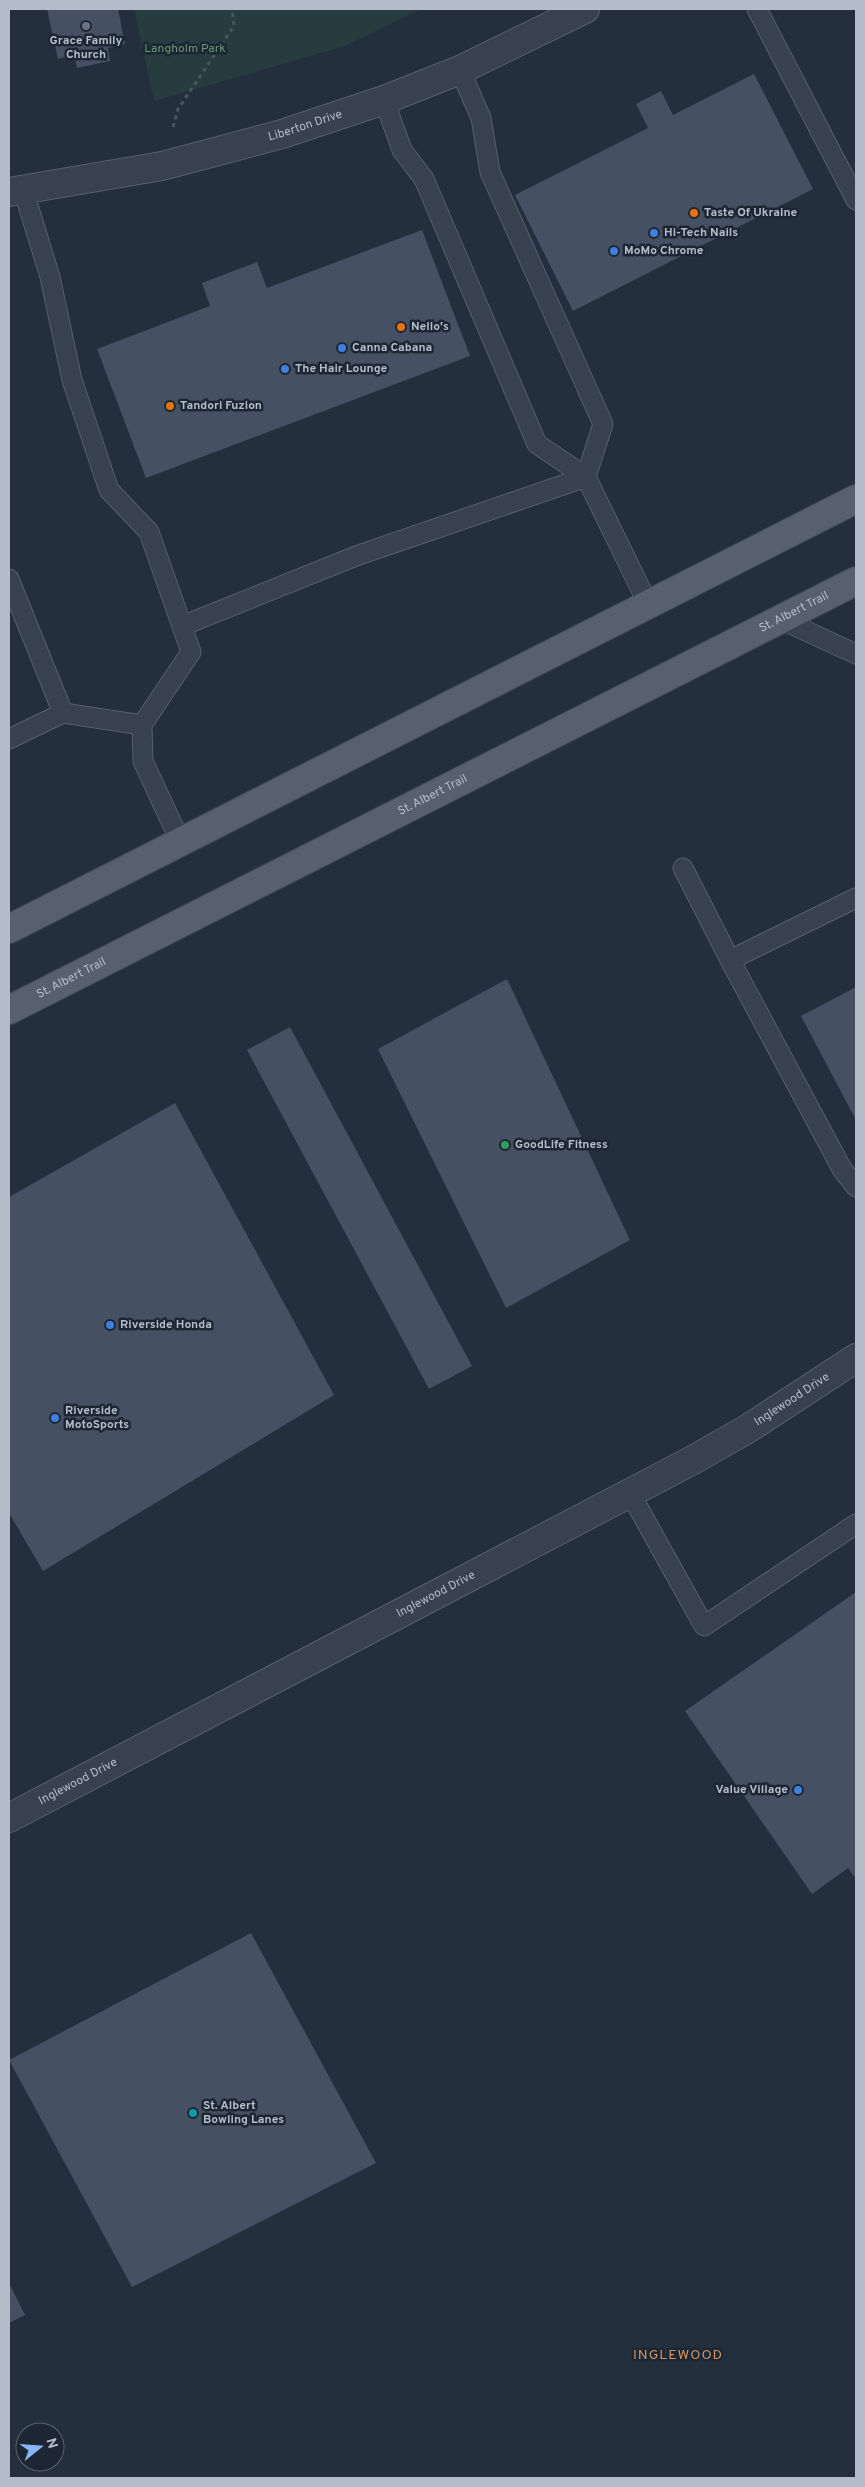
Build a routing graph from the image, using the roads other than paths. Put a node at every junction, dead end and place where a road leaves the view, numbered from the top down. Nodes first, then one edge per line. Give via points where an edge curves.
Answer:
1 (585, 9) edge
2 (757, 9) edge
3 (460, 70) junction
4 (384, 100) junction
5 (16, 191) edge
6 (856, 200) edge
7 (586, 477) junction
8 (856, 499) edge
9 (9, 580) edge
10 (856, 581) edge
11 (648, 604) junction
12 (780, 619) junction
13 (182, 626) junction
14 (856, 654) edge
15 (63, 713) junction
16 (142, 725) junction
17 (9, 739) edge
18 (180, 841) junction
19 (683, 868) dead end
20 (856, 898) edge
21 (9, 929) edge
22 (730, 960) junction
23 (9, 1010) edge
24 (856, 1187) edge
25 (856, 1358) edge
26 (630, 1493) junction
27 (856, 1524) edge
28 (9, 1818) edge

1 - 3 street, Liberton Drive
2 - 6 lane
3 - 4 street, Liberton Drive
3 - 7 lane via 481,118 490,172 603,424
4 - 5 street, Liberton Drive via 282,134 162,166
4 - 7 lane via 402,150 424,180 536,444
5 - 13 lane via 50,277 72,380 109,490 149,532
7 - 11 lane
7 - 13 lane via 356,556
8 - 11 main road
9 - 15 lane
10 - 12 main road, St. Albert Trail
11 - 18 main road
12 - 14 lane
12 - 23 main road, St. Albert Trail
13 - 16 lane via 191,652
15 - 16 lane
15 - 17 lane
16 - 18 lane via 144,761
18 - 21 main road
19 - 22 lane
20 - 22 lane
22 - 24 lane via 842,1169
25 - 26 street, Inglewood Drive via 749,1428
26 - 27 lane via 704,1626
26 - 28 street, Inglewood Drive

